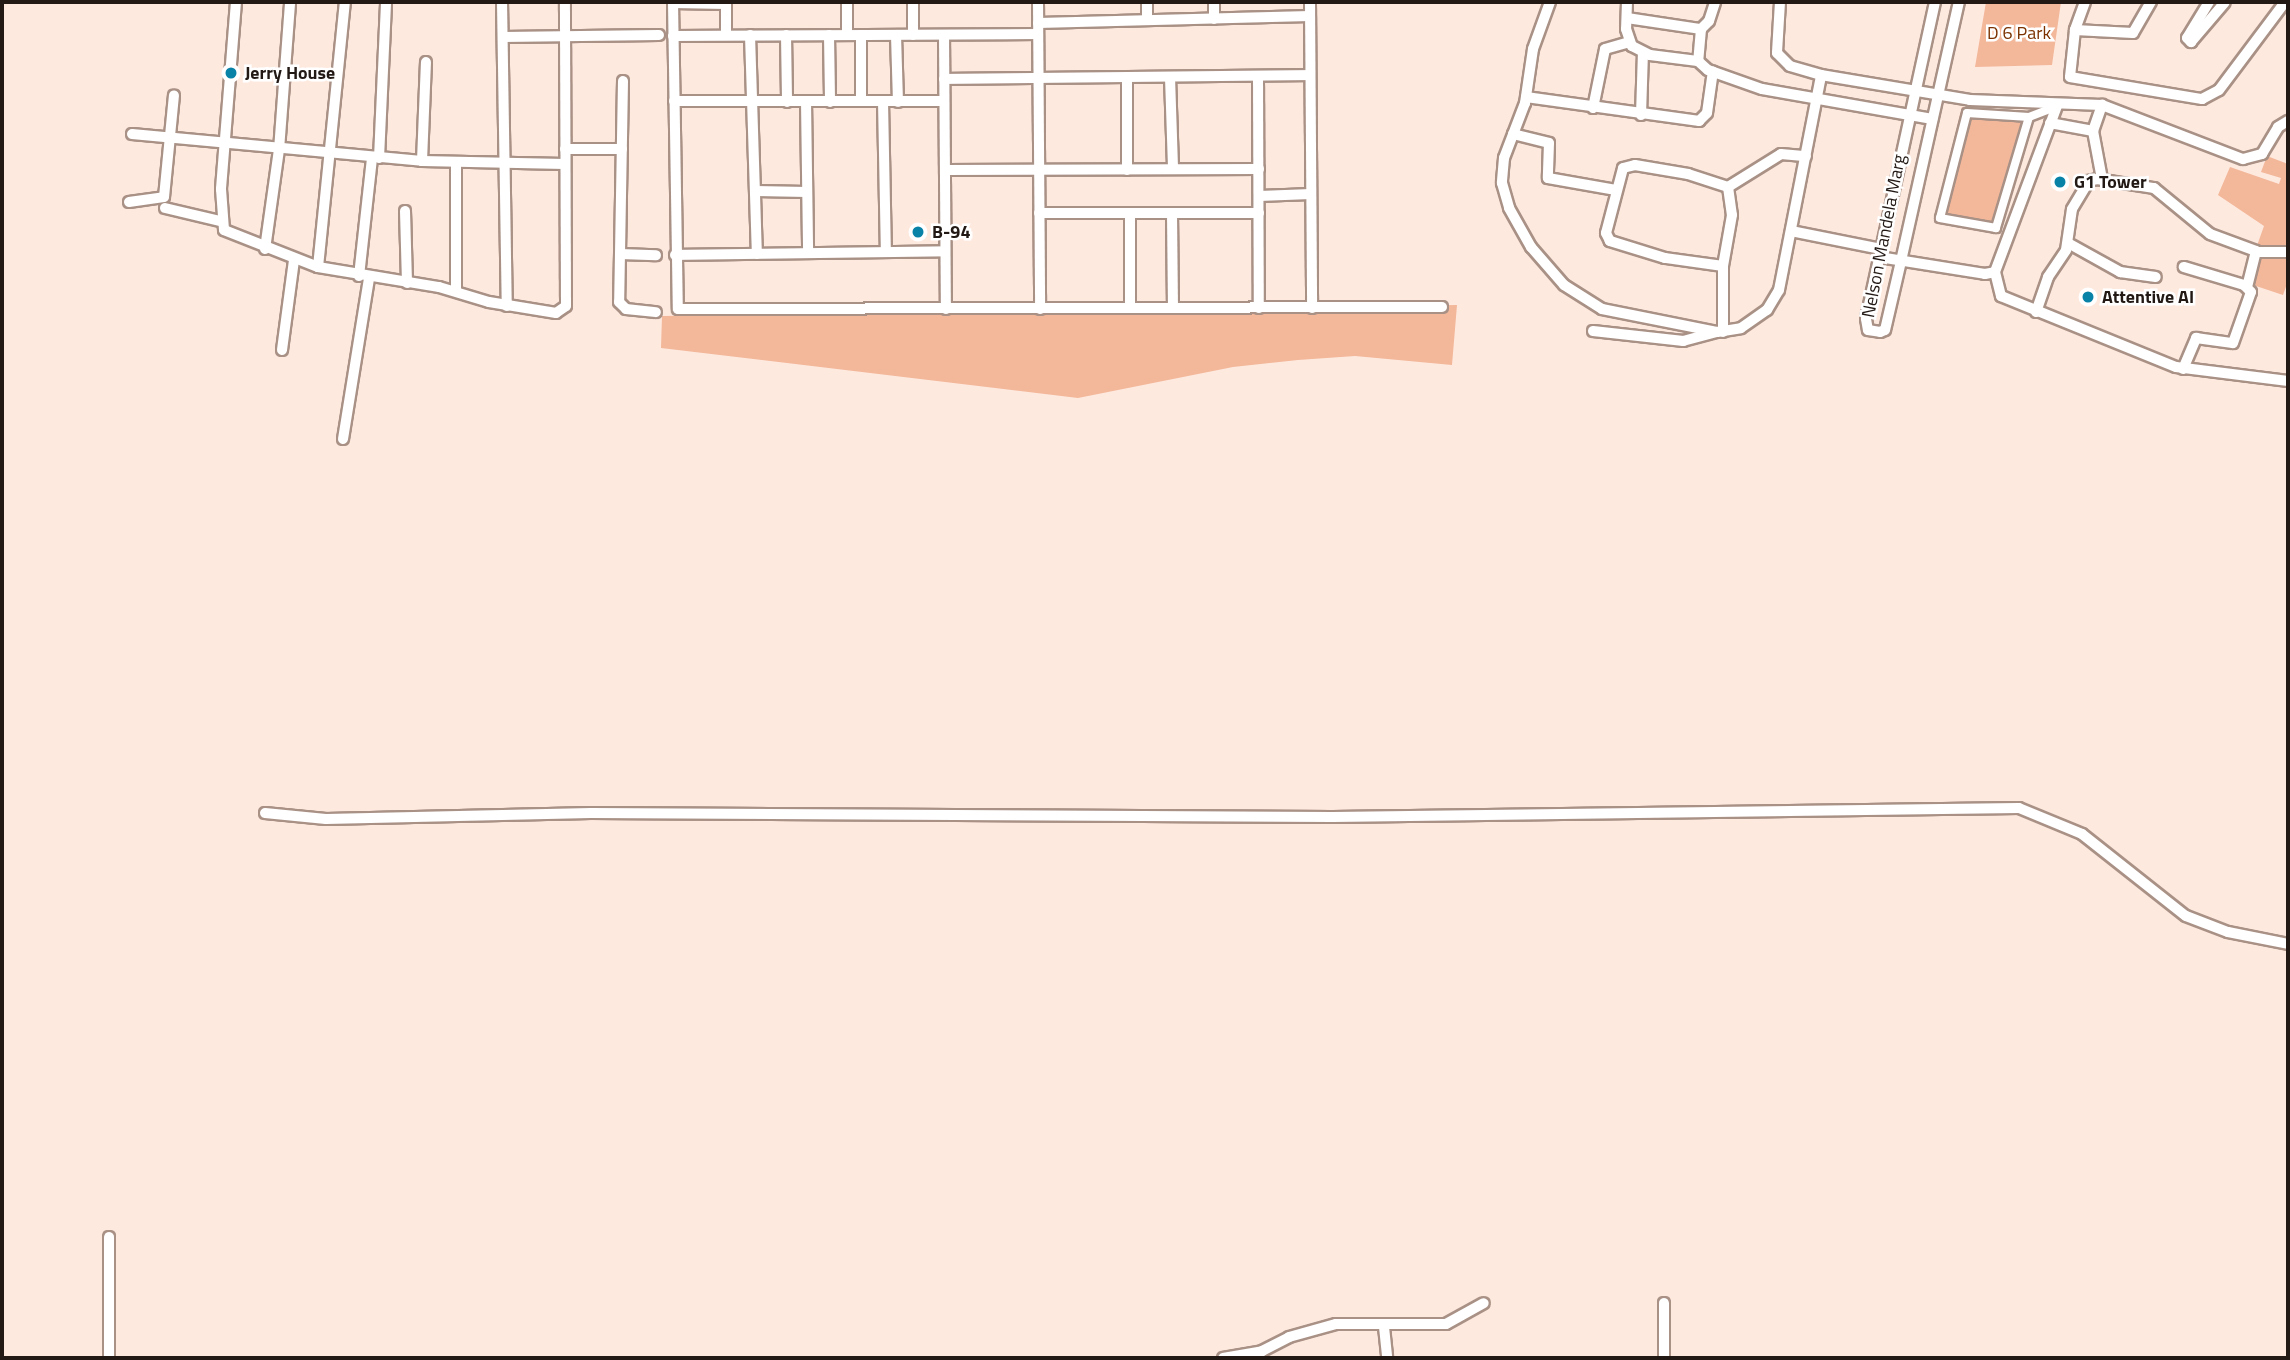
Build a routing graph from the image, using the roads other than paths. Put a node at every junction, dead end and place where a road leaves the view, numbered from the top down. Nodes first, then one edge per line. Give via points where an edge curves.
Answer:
1 (236, 2) edge
2 (290, 2) edge
3 (345, 2) edge
4 (386, 2) edge
5 (502, 2) edge
6 (565, 2) edge
7 (847, 2) edge
8 (913, 2) edge
9 (1038, 2) edge
10 (1147, 2) edge
11 (1214, 2) edge
12 (1310, 2) edge
13 (1550, 2) edge
14 (1627, 2) edge
15 (1715, 2) edge
16 (1780, 2) edge
17 (1935, 2) edge
18 (1959, 2) edge
19 (2085, 2) edge
20 (2151, 2) edge
21 (2209, 2) edge
22 (2225, 2) edge
23 (2285, 2) edge
24 (673, 3) edge
25 (726, 3) edge
26 (1310, 16) junction
27 (1626, 18) junction
28 (1214, 19) junction
29 (1147, 20) junction
30 (1038, 28) junction
31 (1701, 29) junction
32 (2075, 30) junction
33 (659, 35) dead end
34 (726, 35) junction
35 (750, 35) junction
36 (786, 35) junction
37 (829, 35) junction
38 (847, 35) junction
39 (861, 35) junction
40 (896, 35) junction
41 (913, 35) junction
42 (944, 35) junction
43 (565, 36) junction
44 (673, 36) junction
45 (503, 37) junction
46 (1630, 42) junction
47 (1643, 53) junction
48 (1698, 61) junction
49 (426, 62) dead end
50 (1713, 71) junction
51 (1310, 75) junction
52 (1821, 75) junction
53 (1258, 76) junction
54 (1127, 77) junction
55 (1170, 77) junction
56 (1039, 78) junction
57 (944, 79) junction
58 (623, 82) dead end
59 (1914, 94) junction
60 (174, 95) dead end
61 (1936, 96) junction
62 (1526, 97) junction
63 (1817, 100) junction
64 (674, 101) junction
65 (861, 101) junction
66 (754, 102) junction
67 (786, 102) junction
68 (806, 102) junction
69 (830, 102) junction
70 (883, 102) junction
71 (898, 102) junction
72 (944, 102) junction
73 (2102, 105) junction
74 (2057, 106) junction
75 (1593, 108) junction
76 (1641, 115) junction
77 (1910, 116) junction
78 (2029, 117) junction
79 (1932, 119) junction
80 (2288, 121) edge
81 (2050, 123) junction
82 (2093, 131) junction
83 (131, 134) dead end
84 (1513, 134) junction
85 (173, 137) junction
86 (226, 141) junction
87 (279, 149) junction
88 (565, 149) junction
89 (622, 149) junction
90 (331, 153) junction
91 (1806, 156) junction
92 (375, 158) junction
93 (422, 161) junction
94 (456, 163) junction
95 (505, 164) junction
96 (565, 164) junction
97 (1172, 169) junction
98 (1259, 169) junction
99 (945, 170) junction
100 (1039, 170) junction
101 (1127, 170) junction
102 (2102, 179) junction
103 (1728, 187) junction
104 (755, 191) junction
105 (1616, 191) junction
106 (807, 192) junction
107 (1311, 194) junction
108 (1259, 196) junction
109 (129, 202) dead end
110 (165, 208) dead end
111 (405, 211) dead end
112 (1039, 213) junction
113 (1130, 213) junction
114 (1172, 213) junction
115 (1259, 213) junction
116 (220, 221) junction
117 (1791, 231) junction
118 (2068, 243) junction
119 (265, 249) junction
120 (945, 251) junction
121 (886, 252) junction
122 (2257, 252) junction
123 (2288, 252) edge
124 (808, 253) junction
125 (1880, 253) junction
126 (620, 254) junction
127 (757, 254) junction
128 (656, 255) dead end
129 (675, 255) junction
130 (294, 260) junction
131 (1902, 261) junction
132 (1723, 266) junction
133 (318, 267) junction
134 (2184, 267) dead end
135 (1995, 272) junction
136 (364, 277) junction
137 (2156, 277) dead end
138 (407, 284) junction
139 (2247, 286) junction
140 (456, 292) junction
141 (507, 306) junction
142 (1442, 307) dead end
143 (1130, 308) junction
144 (1173, 308) junction
145 (1259, 308) junction
146 (1312, 308) junction
147 (946, 309) junction
148 (1040, 309) junction
149 (656, 312) dead end
150 (2036, 312) junction
151 (1593, 331) dead end
152 (1720, 332) junction
153 (282, 350) dead end
154 (2183, 369) junction
155 (2288, 381) edge
156 (343, 439) dead end
157 (265, 813) dead end
158 (2288, 944) edge
159 (108, 1237) dead end
160 (1484, 1303) dead end
161 (1664, 1303) dead end
162 (1384, 1327) junction
163 (109, 1358) edge
164 (1223, 1358) edge
165 (1387, 1358) edge
166 (1664, 1358) edge

1 - 86 street
2 - 87 street
3 - 90 street
4 - 92 street
5 - 45 street
6 - 43 street
7 - 38 street
8 - 41 street
9 - 30 street
10 - 29 street
11 - 28 street
12 - 26 street
13 - 62 street via 1533,49
14 - 27 street
15 - 31 street
16 - 52 street via 1777,54 1790,66
17 - 59 street, Nelson Mandela Marg
18 - 61 street, Nelson Mandela Marg
19 - 32 street
20 - 32 street via 2133,33
21 - 22 street via 2186,38 2191,42
23 - 32 street via 2219,90 2202,99 2075,80 2068,68
24 - 25 street
24 - 44 street
25 - 34 street
26 - 28 street
26 - 51 street
27 - 31 street
27 - 46 street
28 - 29 street
29 - 30 street
30 - 42 street
30 - 56 street
31 - 48 street
33 - 43 street
34 - 35 street
34 - 44 street
35 - 36 street
35 - 66 street
36 - 37 street
36 - 67 street
37 - 38 street
37 - 69 street
38 - 39 street
39 - 40 street
39 - 65 street
40 - 41 street
40 - 71 street
41 - 42 street
42 - 57 street
43 - 45 street
43 - 88 street
44 - 64 street
45 - 95 street
46 - 47 street
46 - 75 street via 1605,49
47 - 48 street
47 - 76 street
48 - 50 street
49 - 93 street
50 - 63 street via 1762,89
50 - 76 street via 1704,119
51 - 53 street
51 - 107 street
52 - 59 street
52 - 63 street
53 - 55 street
53 - 98 street
54 - 55 street
54 - 56 street
54 - 101 street
55 - 97 street
56 - 57 street
56 - 100 street
57 - 72 street
58 - 89 street
59 - 61 street
59 - 77 street, Nelson Mandela Marg
60 - 85 street
61 - 74 street
61 - 79 street, Nelson Mandela Marg
62 - 75 street
62 - 84 street
63 - 77 street
63 - 91 street
64 - 66 street
64 - 129 street
65 - 69 street
65 - 70 street
66 - 67 street
66 - 104 street
67 - 68 street
68 - 69 street
68 - 106 street
70 - 71 street
70 - 121 street
71 - 72 street
72 - 99 street
73 - 74 street
73 - 80 street via 2249,159 2262,154 2281,124
73 - 82 street
74 - 78 street
74 - 81 street
75 - 76 street
77 - 79 street
77 - 125 street, Nelson Mandela Marg
78 - 78 street via 1967,113 1940,218 1996,228
79 - 131 street, Nelson Mandela Marg
81 - 82 street
81 - 135 street
82 - 102 street
83 - 85 street
84 - 105 street via 1549,143 1548,178
84 - 152 street via 1502,171 1509,208 1531,247 1564,285 1602,309
85 - 86 street
85 - 109 street via 163,199
86 - 87 street
86 - 116 street
87 - 90 street
87 - 119 street
88 - 89 street
88 - 96 street
89 - 126 street
90 - 92 street
90 - 133 street
91 - 103 street via 1781,154
91 - 117 street
92 - 93 street
92 - 136 street
93 - 94 street
94 - 95 street
94 - 140 street
95 - 96 street
95 - 141 street
96 - 141 street via 564,310 556,313
97 - 98 street
97 - 101 street
98 - 108 street
99 - 100 street
99 - 120 street
100 - 101 street
100 - 112 street
102 - 118 street via 2089,181 2076,200 2069,215
102 - 122 street via 2154,188 2210,234
103 - 105 street via 1719,181 1634,165 1623,168
103 - 132 street via 1732,215
104 - 106 street
104 - 127 street
105 - 132 street via 1606,233 1610,241 1665,258
106 - 124 street
107 - 108 street
107 - 146 street
108 - 115 street
110 - 116 street
111 - 138 street
112 - 113 street
112 - 148 street
113 - 114 street
113 - 143 street
114 - 115 street
114 - 144 street
115 - 145 street
116 - 119 street via 223,230
117 - 125 street
117 - 152 street via 1772,305 1750,324
118 - 137 street via 2120,272
118 - 150 street
119 - 130 street
120 - 121 street
120 - 147 street
121 - 124 street
122 - 123 street
122 - 139 street
124 - 127 street
125 - 131 street
125 - 131 street, Nelson Mandela Marg via 1865,325 1880,332 1885,330
126 - 128 street
126 - 149 street via 620,305
127 - 129 street
129 - 147 street via 675,305 682,311
130 - 133 street
130 - 153 street
131 - 135 street
132 - 152 street
133 - 136 street
134 - 139 street
135 - 150 street via 2001,296
136 - 138 street
136 - 156 street
138 - 140 street
139 - 154 street via 2251,292 2233,343 2196,338
140 - 141 street
142 - 146 street
143 - 144 street
143 - 148 street
144 - 145 street
145 - 146 street
147 - 148 street
150 - 154 street
151 - 152 street via 1683,341
154 - 155 street
157 - 158 street via 326,818 591,813 1333,817 2019,808 2082,834 2186,916 2228,932
159 - 163 street
160 - 162 street via 1446,1324
161 - 166 street
162 - 164 street via 1336,1324 1289,1337 1262,1351
162 - 165 street

